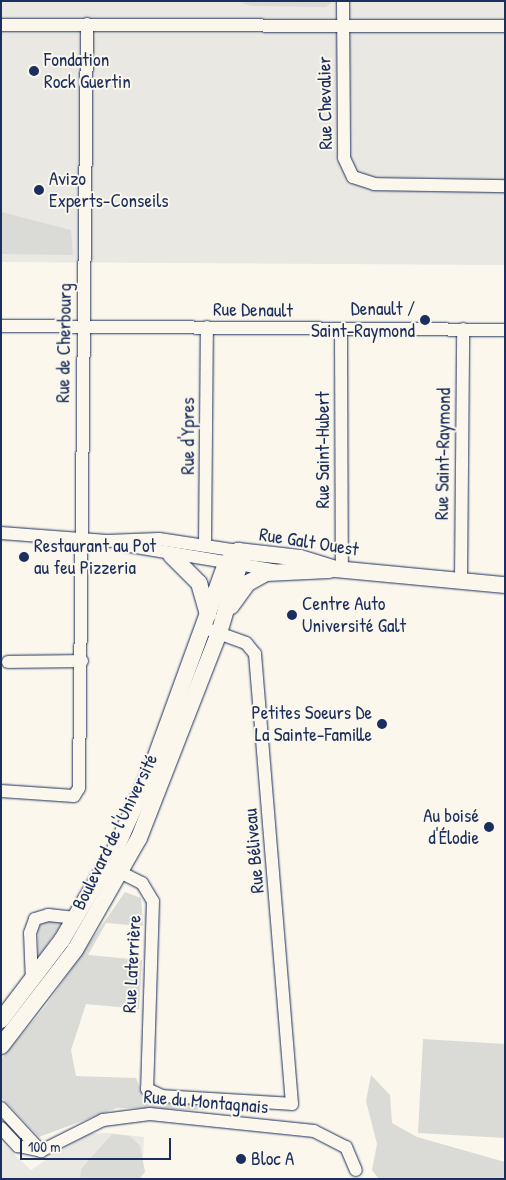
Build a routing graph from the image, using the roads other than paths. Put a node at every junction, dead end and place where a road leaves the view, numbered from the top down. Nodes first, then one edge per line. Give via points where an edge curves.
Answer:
1 (343, 1) edge
2 (87, 24) junction
3 (343, 24) junction
4 (1, 25) edge
5 (505, 26) edge
6 (505, 186) edge
7 (1, 326) edge
8 (84, 326) junction
9 (207, 327) junction
10 (463, 329) junction
11 (341, 330) junction
12 (505, 330) edge
13 (1, 533) edge
14 (82, 539) junction
15 (107, 541) junction
16 (206, 544) junction
17 (171, 555) junction
18 (234, 560) junction
19 (339, 569) junction
20 (275, 571) junction
21 (461, 580) junction
22 (505, 585) edge
23 (226, 614) junction
24 (206, 621) junction
25 (220, 633) junction
26 (82, 661) junction
27 (8, 662) dead end
28 (1, 791) edge
29 (106, 865) junction
30 (121, 873) junction
31 (76, 918) junction
32 (32, 982) junction
33 (1, 1020) edge
34 (1, 1046) edge
35 (218, 1101) junction
36 (1, 1108) edge
37 (216, 1121) junction
38 (1, 1128) edge
39 (41, 1151) junction
40 (356, 1170) dead end

1 - 3 street, Rue Chevalier
2 - 3 street
2 - 4 street
2 - 8 street, Rue de Cherbourg
3 - 5 street
3 - 6 street, Rue Chevalier via 344,158 353,177 374,184
7 - 8 street, Rue Denault
8 - 9 street, Rue Denault
8 - 14 street, Rue de Cherbourg
9 - 11 street, Rue Denault
9 - 16 street, Rue d'Ypres
10 - 11 street, Rue Denault
10 - 12 street, Rue Denault
10 - 21 street, Rue Saint-Raymond
11 - 19 street, Rue Saint-Hubert
13 - 14 street, Rue Galt Ouest
14 - 15 street, Rue Galt Ouest
14 - 26 street, Rue de Cherbourg
15 - 16 street, Rue Galt Ouest via 159,539
15 - 17 street, Rue Galt Ouest
16 - 18 street, Rue Galt Ouest
17 - 18 street, Rue Galt Ouest
17 - 24 main road via 199,583
18 - 19 main road, Rue Galt Ouest via 300,558
18 - 20 street, Rue Galt Ouest
18 - 23 main road
18 - 24 main road, Boulevard de l'Université
19 - 20 main road
19 - 21 main road, Rue Galt Ouest
20 - 23 main road via 248,583
21 - 22 main road, Rue Galt Ouest
23 - 25 main road, Boulevard de l'Université
24 - 25 street, Rue Béliveau
24 - 29 main road, Boulevard de l'Université via 152,767
25 - 30 main road, Boulevard de l'Université via 166,778
25 - 35 street, Rue Béliveau via 246,643 255,654 292,1104
26 - 27 street
26 - 28 street, Rue de Cherbourg via 78,788 74,796
29 - 30 street, Rue Laterrière
29 - 31 main road, Boulevard de l'Université
30 - 34 main road, Boulevard de l'Université via 76,950
30 - 35 street, Rue Laterrière via 149,889 154,901 147,1089 160,1096
31 - 32 main road, Boulevard de l'Université
31 - 32 street, Boulevard de l'Université via 48,915 35,919 30,933
32 - 33 main road, Boulevard de l'Université
35 - 37 street
36 - 39 street
37 - 39 street, Rue du Montagnais via 119,1116 76,1130
37 - 40 street, Rue du Montagnais via 324,1134 351,1152
38 - 39 street via 18,1146

